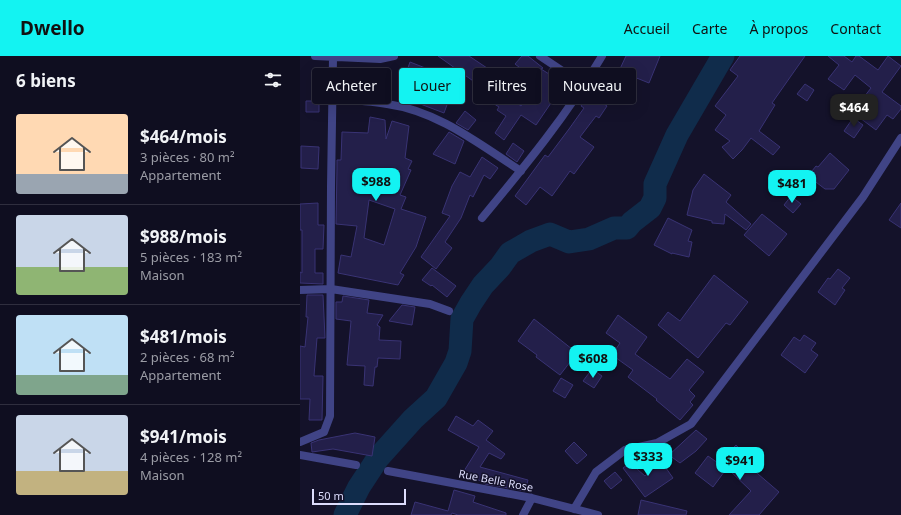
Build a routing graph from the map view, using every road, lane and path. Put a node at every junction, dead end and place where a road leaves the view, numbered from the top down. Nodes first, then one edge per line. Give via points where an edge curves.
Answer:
1 (315, 56) edge
2 (394, 56) edge
3 (540, 56) edge
4 (602, 56) edge
5 (333, 58) junction
6 (333, 68) edge
7 (558, 68) edge
8 (595, 68) edge
9 (332, 104) edge
10 (388, 104) edge
11 (571, 104) edge
12 (901, 138) edge
13 (521, 171) junction
14 (482, 218) dead end
15 (331, 289) junction
16 (300, 290) edge
17 (449, 311) dead end
18 (300, 442) edge
19 (300, 455) edge
20 (356, 465) dead end
21 (388, 470) dead end
22 (532, 498) junction
23 (574, 509) junction
24 (523, 515) edge
25 (598, 515) edge

1 - 5 street
2 - 5 street via 380,59
3 - 7 street
4 - 8 street
5 - 6 street
9 - 15 street
10 - 13 street via 418,112 452,126
11 - 13 street
12 - 23 street via 863,197 691,424 657,443 625,450 596,472
13 - 14 street
15 - 16 street
15 - 17 street via 430,304
15 - 18 street via 330,416 324,432
19 - 20 street
21 - 22 street, Rue Belle Rose
22 - 23 street, Rue Belle Rose
22 - 24 street
23 - 25 street, Rue Belle Rose

